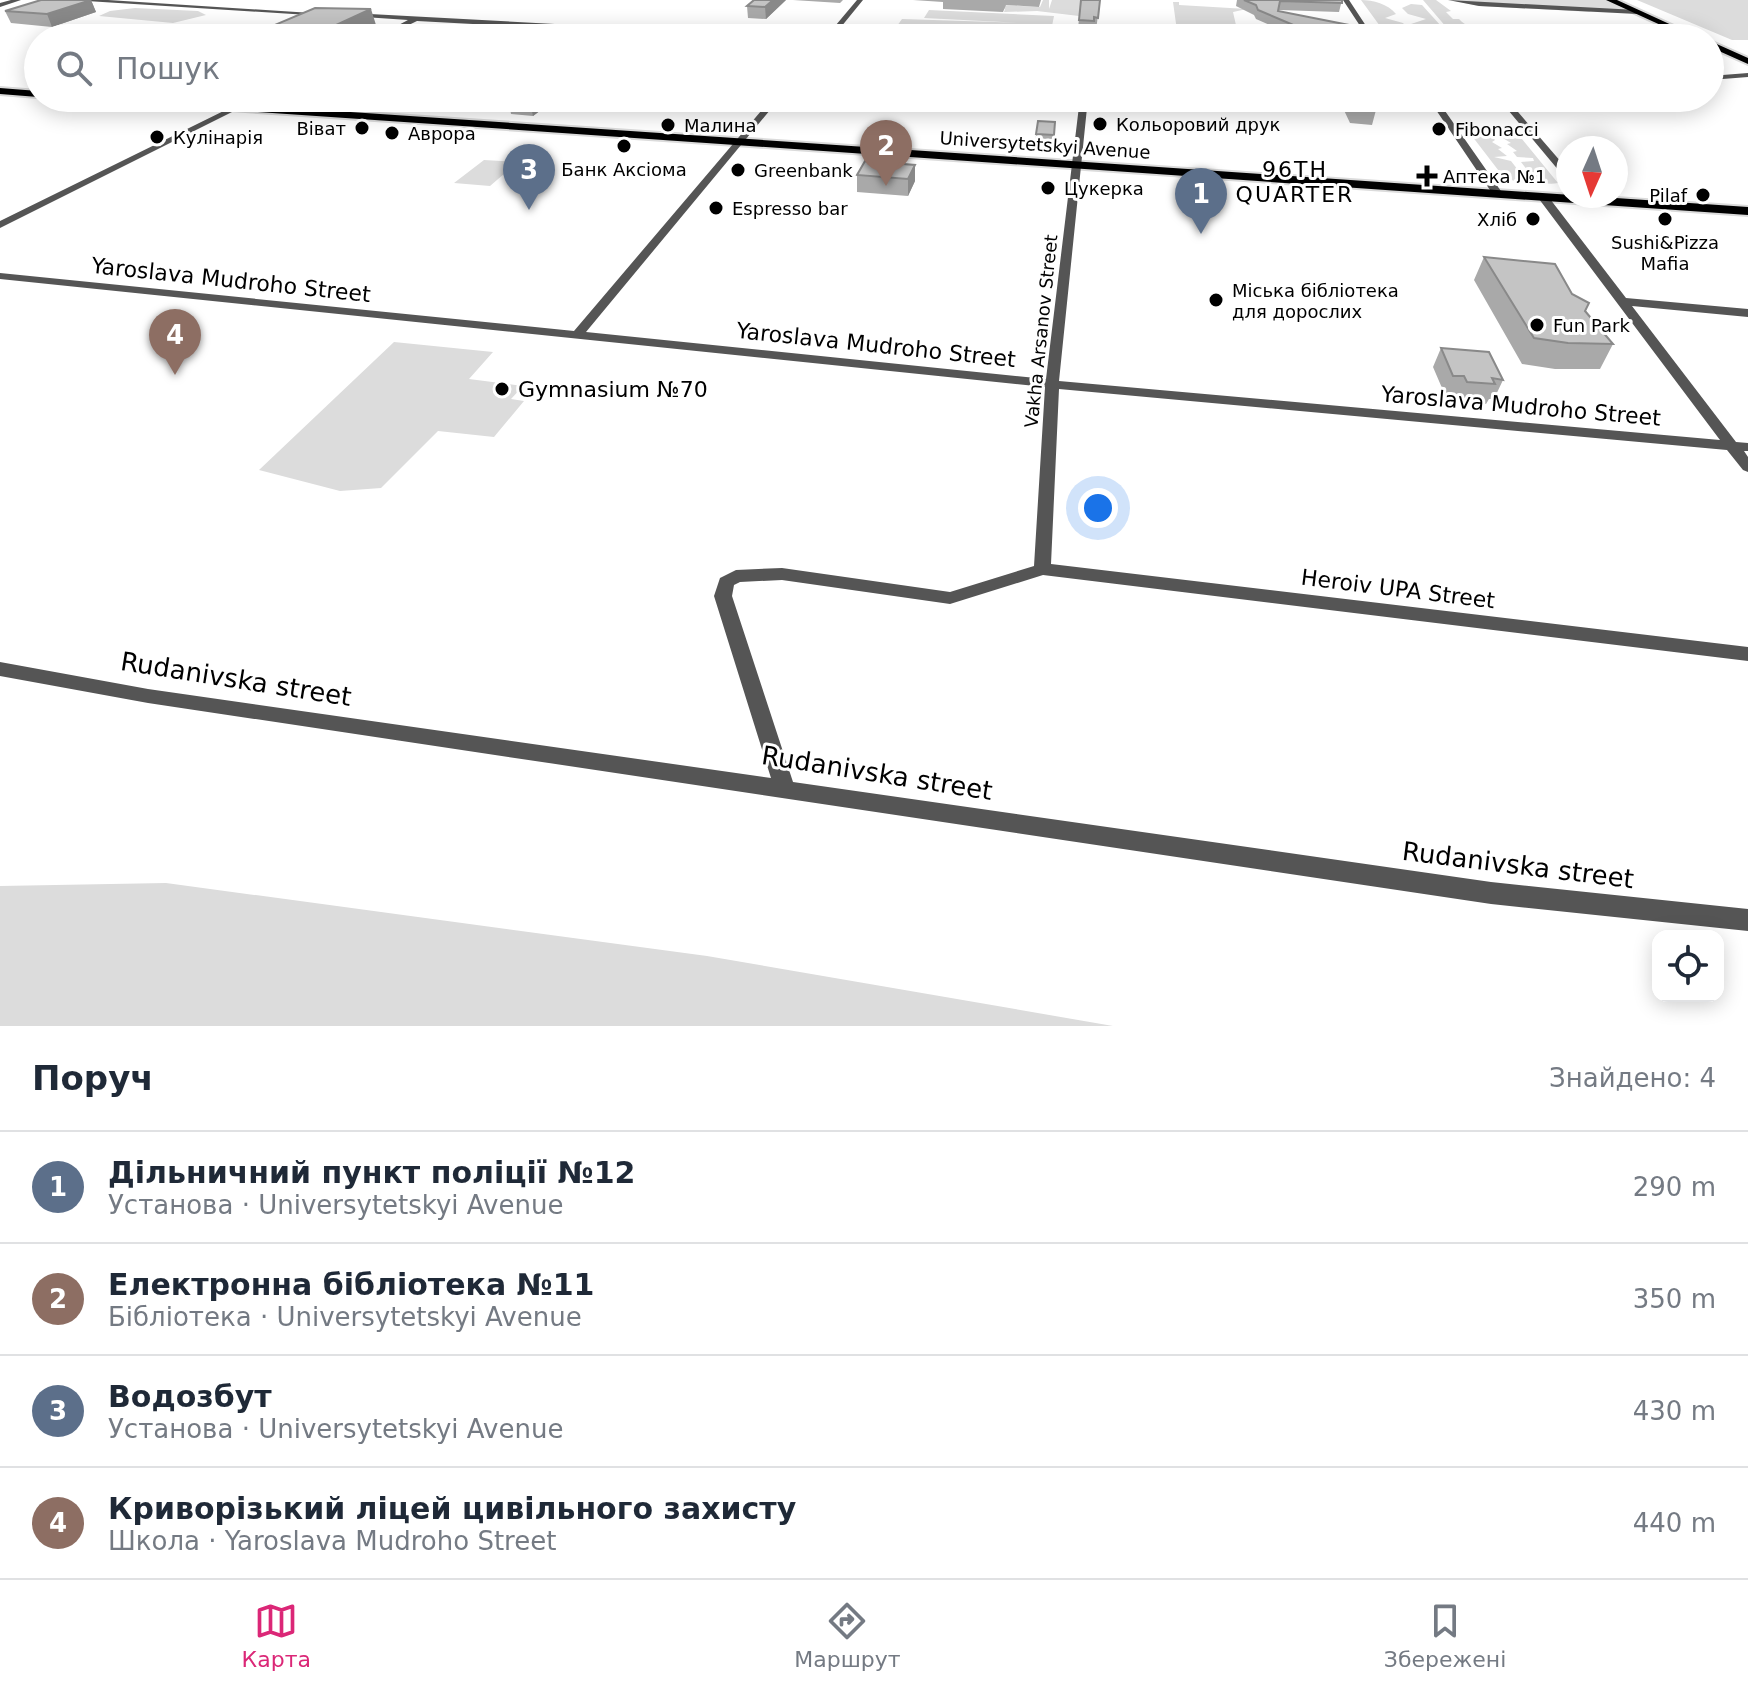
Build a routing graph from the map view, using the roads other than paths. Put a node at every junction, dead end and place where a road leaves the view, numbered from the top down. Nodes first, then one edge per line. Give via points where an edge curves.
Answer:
1 (18, 0) edge
2 (74, 0) edge
3 (860, 0) edge
4 (1346, 0) edge
5 (1451, 0) edge
6 (1610, 0) edge
7 (0, 5) edge
8 (1637, 12) junction
9 (416, 18) junction
10 (404, 24) edge
11 (524, 24) edge
12 (840, 24) edge
13 (1362, 24) edge
14 (1664, 24) edge
15 (1724, 50) edge
16 (1748, 61) edge
17 (1748, 75) edge
18 (1724, 77) edge
19 (0, 91) edge
20 (24, 93) edge
21 (227, 112) edge
22 (309, 112) edge
23 (764, 112) edge
24 (1082, 112) edge
25 (1442, 112) edge
26 (1514, 112) edge
27 (738, 142) junction
28 (1556, 162) edge
29 (1076, 165) junction
30 (1498, 194) junction
31 (1543, 197) junction
32 (1556, 197) edge
33 (1628, 201) edge
34 (1748, 211) edge
35 (0, 225) edge
36 (0, 276) edge
37 (1622, 301) junction
38 (1748, 313) edge
39 (577, 335) junction
40 (1052, 384) junction
41 (1740, 447) edge
42 (1748, 467) edge
43 (1042, 569) junction
44 (1748, 654) edge
45 (0, 669) edge
46 (784, 787) junction
47 (1748, 920) edge

1 - 7 street
2 - 9 street
3 - 12 street
4 - 13 street
5 - 8 street
6 - 8 main road
8 - 14 main road
9 - 10 street
9 - 11 street
15 - 16 main road
17 - 18 street
19 - 20 main road
21 - 35 street
22 - 27 main road, Universytetskyi Avenue
23 - 27 street
24 - 29 street, Vakha Arsanov Street
25 - 30 street
26 - 28 street
27 - 29 main road, Universytetskyi Avenue
27 - 39 street
29 - 30 main road, Universytetskyi Avenue
29 - 40 street, Vakha Arsanov Street
30 - 31 main road, Universytetskyi Avenue
31 - 32 main road, Universytetskyi Avenue
31 - 37 street
33 - 34 main road, Universytetskyi Avenue
36 - 39 street, Yaroslava Mudroho Street
37 - 38 street
37 - 41 street
39 - 40 street, Yaroslava Mudroho Street
40 - 41 street, Yaroslava Mudroho Street
40 - 43 street, Vakha Arsanov Street
41 - 42 street
43 - 44 street, Heroiv UPA Street
43 - 46 street via 950,598 782,574 730,578 723,596
45 - 46 street, Rudanivska street via 148,696
46 - 47 street, Rudanivska street via 1491,893

